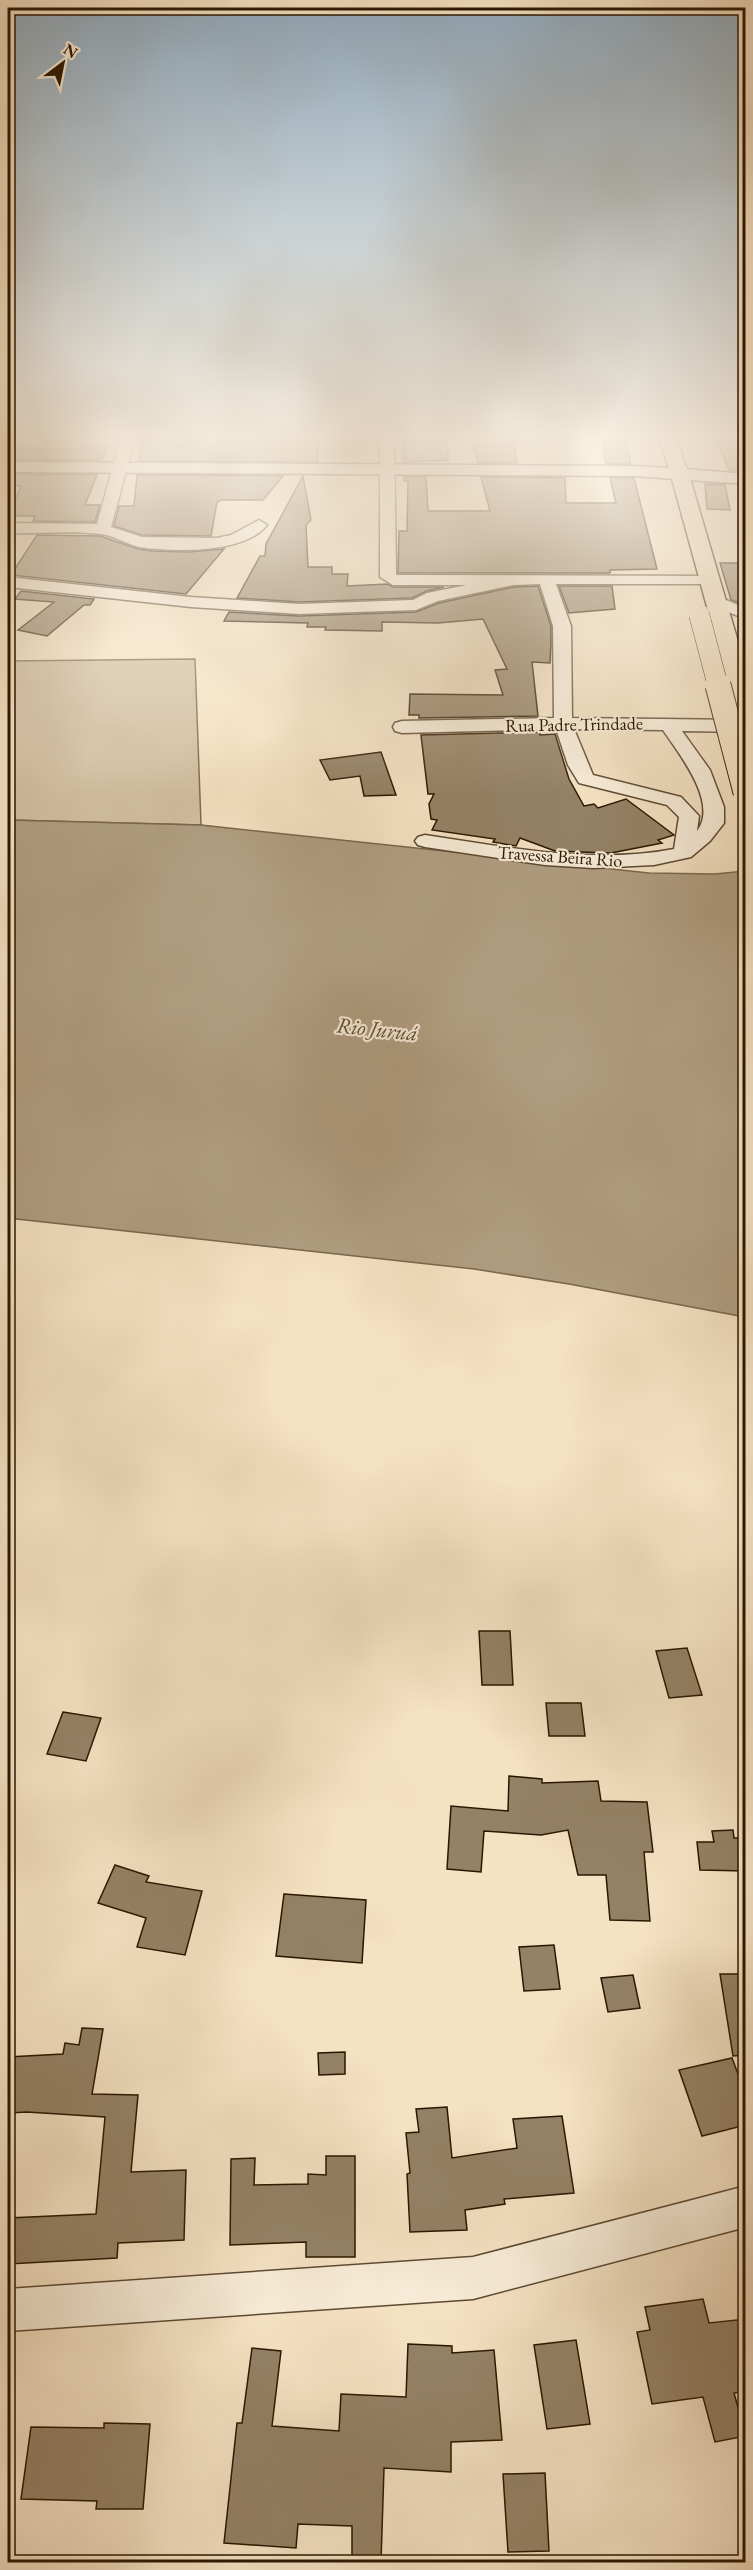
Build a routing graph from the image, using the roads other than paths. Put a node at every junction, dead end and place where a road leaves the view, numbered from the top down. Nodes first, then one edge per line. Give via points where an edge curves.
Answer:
1 (388, 554) edge
2 (702, 554) edge
3 (682, 558) dead end
4 (546, 579) junction
5 (688, 579) junction
6 (709, 579) junction
7 (512, 580) junction
8 (8, 582) edge
9 (722, 609) edge
10 (746, 709) edge
11 (563, 723) junction
12 (667, 723) junction
13 (746, 726) edge
14 (402, 727) dead end
15 (746, 792) edge
16 (425, 841) dead end
17 (684, 853) junction
18 (746, 2206) edge
19 (8, 2310) edge

1 - 7 street via 388,577 393,580
2 - 6 main road
3 - 5 main road
4 - 5 street
4 - 7 street
4 - 11 street via 561,626
5 - 6 street
5 - 9 main road
6 - 9 main road
7 - 8 street via 433,597 416,605 299,609 191,602
9 - 10 main road
9 - 15 main road, bridge
11 - 12 street, Rua Padre Trindade
11 - 14 street, Rua Padre Trindade
11 - 17 street via 586,779 674,801 689,816
12 - 13 street, Rua Padre Trindade
12 - 17 street via 700,770 714,807 714,822
16 - 17 street, Travessa Beira Rio via 593,862 654,859
18 - 19 street via 472,2278

